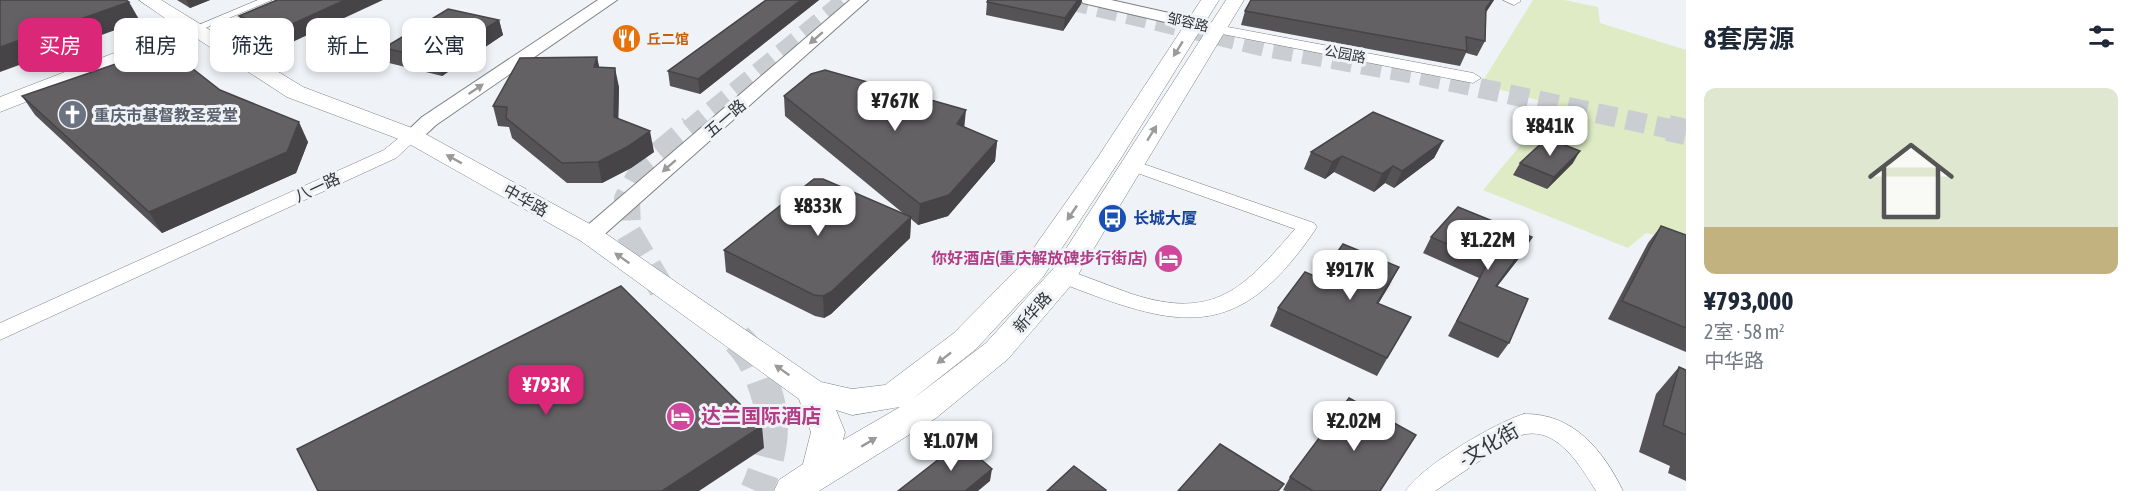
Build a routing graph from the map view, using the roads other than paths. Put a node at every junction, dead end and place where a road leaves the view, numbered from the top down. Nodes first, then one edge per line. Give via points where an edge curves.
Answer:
1 (148, 0) edge
2 (267, 0) edge
3 (609, 0) edge
4 (860, 0) edge
5 (1089, 0) edge
6 (1210, 0) edge
7 (1236, 0) edge
8 (177, 18) edge
9 (1205, 26) junction
10 (198, 27) edge
11 (198, 31) edge
12 (114, 60) edge
13 (1473, 78) dead end
14 (0, 105) edge
15 (412, 136) junction
16 (1132, 165) junction
17 (590, 236) junction
18 (1063, 276) junction
19 (0, 332) edge
20 (812, 392) junction
21 (806, 481) edge
22 (1419, 491) edge
23 (1610, 491) edge

1 - 8 main road, 中华路
2 - 10 street
15 -> 3 street, 八一路
4 -> 17 street, 五一路
5 - 9 street, 邹容路
6 - 9 main road, 新华路
7 - 9 main road, 新华路
9 - 13 street, 公园路
16 -> 9 main road, 新华路
9 -> 20 main road, 新华路 via 1033,270 965,341 893,397 852,402
11 - 15 main road, 中华路 via 295,92
12 - 14 main road
17 -> 15 main road, 中华路
15 - 19 street, 八一路 via 390,154
16 - 18 main road, 新华路
16 - 18 street via 1307,227 1257,282 1238,299 1218,308 1192,312 1155,308
20 -> 17 main road, 中华路
21 -> 18 main road, 新华路 via 933,402 997,351
20 - 21 main road via 828,432
22 - 23 street, -文化街 via 1500,435 1524,424 1551,426 1567,434 1581,447

